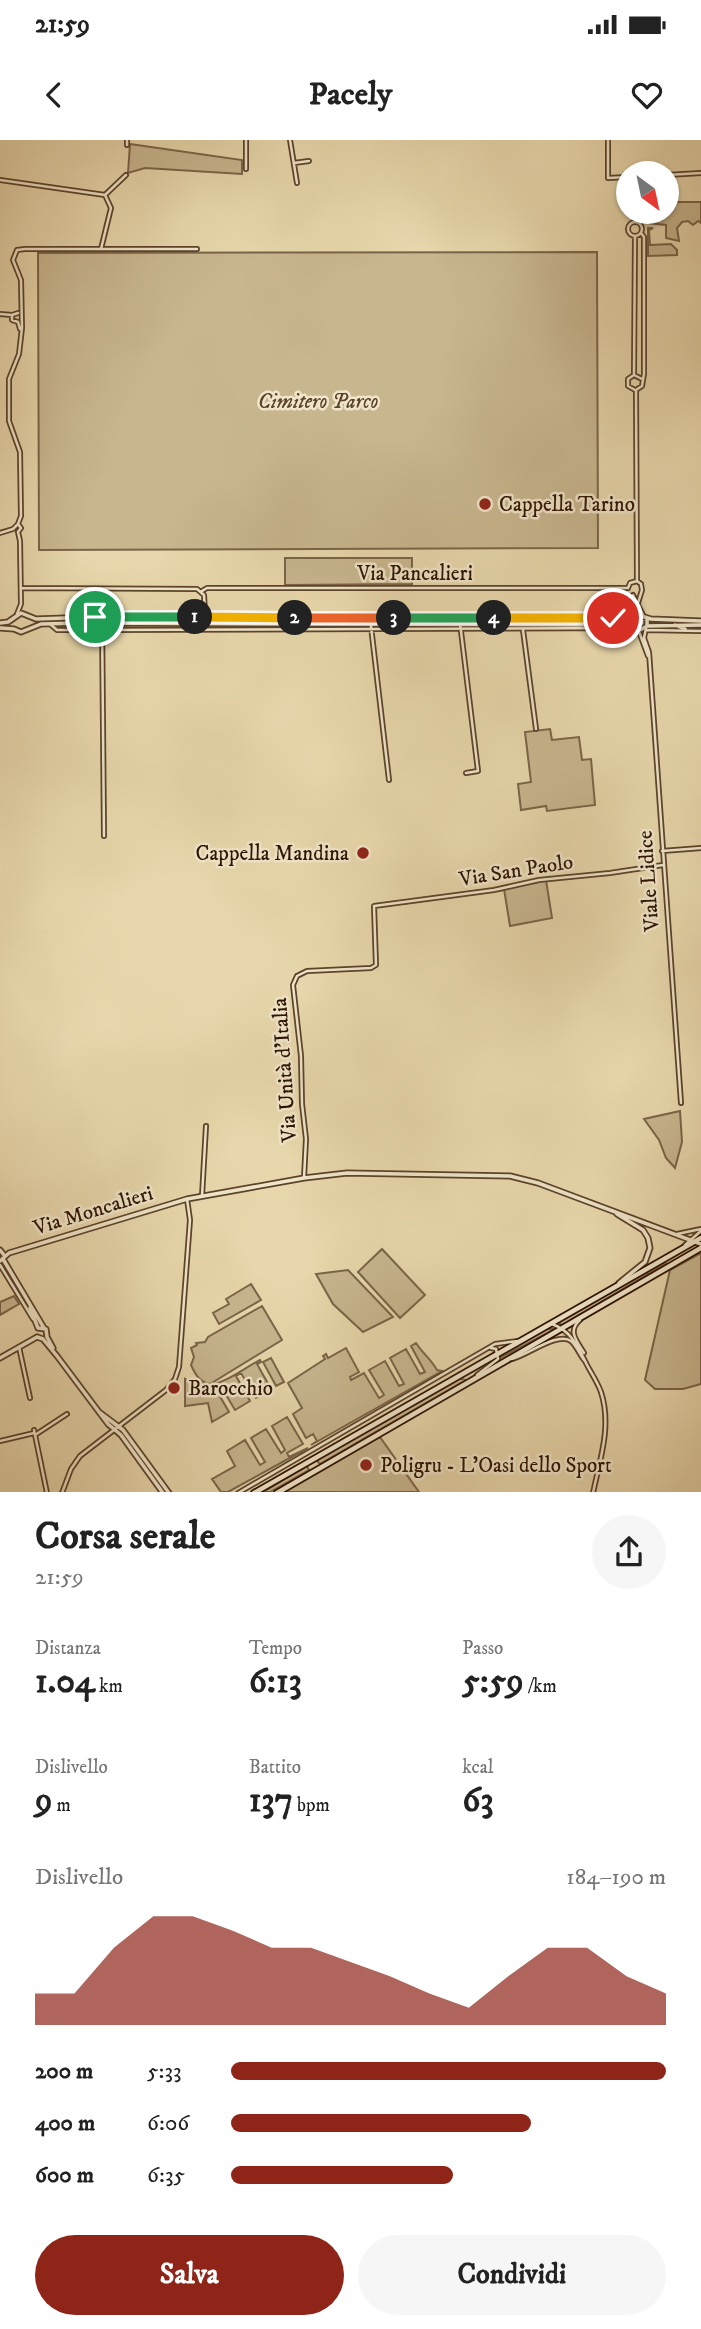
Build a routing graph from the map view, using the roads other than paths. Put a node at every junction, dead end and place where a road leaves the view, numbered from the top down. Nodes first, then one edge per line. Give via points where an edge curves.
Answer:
1 (127, 140) edge
2 (246, 140) edge
3 (290, 140) edge
4 (608, 140) edge
5 (127, 145) dead end
6 (309, 160) dead end
7 (294, 163) junction
8 (246, 170) dead end
9 (701, 173) edge
10 (679, 174) edge
11 (126, 175) dead end
12 (616, 178) edge
13 (0, 180) edge
14 (297, 183) dead end
15 (105, 195) junction
16 (641, 233) junction
17 (635, 237) junction
18 (101, 249) junction
19 (197, 249) dead end
20 (0, 314) edge
21 (12, 315) junction
22 (19, 318) junction
23 (634, 375) junction
24 (642, 379) junction
25 (636, 390) junction
26 (18, 524) junction
27 (13, 529) junction
28 (18, 532) junction
29 (0, 533) edge
30 (636, 581) junction
31 (21, 588) junction
32 (628, 588) junction
33 (202, 591) junction
34 (639, 594) junction
35 (633, 595) junction
36 (21, 604) junction
37 (638, 605) junction
38 (16, 615) junction
39 (27, 615) junction
40 (102, 617) junction
41 (204, 617) junction
42 (644, 617) junction
43 (370, 618) junction
44 (460, 618) junction
45 (637, 618) junction
46 (12, 620) junction
47 (102, 623) junction
48 (701, 623) edge
49 (50, 624) junction
50 (205, 624) junction
51 (598, 624) junction
52 (673, 624) junction
53 (0, 626) edge
54 (678, 626) junction
55 (371, 627) junction
56 (461, 627) junction
57 (685, 627) junction
58 (29, 628) junction
59 (636, 628) junction
60 (646, 628) junction
61 (14, 629) junction
62 (102, 630) junction
63 (206, 630) junction
64 (523, 630) junction
65 (585, 630) junction
66 (669, 630) junction
67 (701, 631) edge
68 (648, 656) junction
69 (536, 729) dead end
70 (466, 773) dead end
71 (389, 780) dead end
72 (104, 836) dead end
73 (701, 848) edge
74 (662, 851) junction
75 (663, 865) junction
76 (374, 906) joint
77 (681, 1103) dead end
78 (206, 1126) dead end
79 (304, 1178) junction
80 (202, 1196) junction
81 (187, 1199) junction
82 (616, 1212) junction
83 (701, 1233) edge
84 (675, 1234) junction
85 (693, 1240) junction
86 (701, 1246) edge
87 (2, 1257) edge
88 (619, 1283) junction
89 (28, 1302) junction
90 (589, 1313) junction
91 (33, 1319) junction
92 (549, 1323) junction
93 (38, 1328) junction
94 (44, 1328) junction
95 (563, 1328) junction
96 (37, 1337) junction
97 (45, 1338) junction
98 (518, 1341) junction
99 (19, 1347) junction
100 (487, 1349) junction
101 (498, 1353) junction
102 (0, 1358) edge
103 (506, 1361) junction
104 (586, 1363) junction
105 (472, 1380) junction
106 (30, 1398) dead end
107 (67, 1414) dead end
108 (116, 1428) junction
109 (34, 1433) junction
110 (0, 1441) edge
111 (310, 1461) junction
112 (315, 1470) junction
113 (47, 1492) edge
114 (62, 1492) edge
115 (162, 1492) edge
116 (168, 1492) edge
117 (240, 1492) edge
118 (256, 1492) edge
119 (278, 1492) edge
120 (593, 1492) edge

1 - 5 street
2 - 8 street
3 - 7 street
4 - 12 street via 608,178
6 - 7 street
7 - 14 street
9 - 10 street
11 - 15 street
13 - 15 street
15 - 18 street via 111,208
16 - 17 street
16 - 17 street via 641,224 632,222 628,231
16 - 24 street
17 - 23 street
18 - 19 street
18 - 22 street via 21,249 15,253 21,280
20 - 21 street
21 - 22 street
21 - 22 street via 12,320
22 - 26 street via 19,355 9,379 9,425 20,459
23 - 24 street
23 - 25 street via 627,383
24 - 25 street
25 - 30 street
26 - 27 street
26 - 28 street
27 - 28 street
27 - 29 street
28 - 31 street
30 - 32 street
30 - 34 street via 642,586
31 - 33 street, Via Pancalieri
31 - 36 street
32 - 33 street, Via Pancalieri
32 - 35 street
33 - 41 street
34 - 35 street
34 - 37 street
35 - 37 street
36 - 38 street
36 - 39 street
37 - 42 street
37 - 45 street
38 - 39 street
38 - 46 street
39 - 40 street via 36,619
39 - 58 street
40 - 41 street
40 - 47 street
41 - 43 street
41 - 50 street
42 - 45 street
42 - 48 street
42 - 60 street
43 - 44 street
43 - 55 street
44 - 45 street
44 - 56 street
45 - 59 street
46 - 53 street
46 - 61 street
47 - 49 street
47 - 50 street
47 - 62 street
48 - 57 street
49 - 58 street
49 - 62 street via 57,629
50 - 55 street
50 - 63 street
51 - 56 street
51 - 59 street
51 - 65 street
52 - 54 street
52 - 57 street
52 - 60 street
53 - 61 street
54 - 57 street
54 - 66 street
55 - 56 street
55 - 63 street
55 - 71 street
56 - 64 street
56 - 70 street via 478,771
57 - 66 street
57 - 67 street
58 - 61 street
59 - 60 street
59 - 65 street
59 - 68 street, Viale Lidice
60 - 66 street
60 - 68 street, Viale Lidice
62 - 63 street
62 - 72 street
64 - 65 street
64 - 69 street
68 - 74 street, Viale Lidice
73 - 74 street
74 - 75 street, Viale Lidice
75 - 76 street, Via San Paolo
75 - 77 street, Viale Lidice
76 - 79 street, Via Unità d'Italia via 376,965 307,971 297,976 293,985 302,1056
78 - 80 street
79 - 80 street, Via Moncalieri
79 - 82 street, Via Moncalieri via 347,1173 501,1174
80 - 81 street, Via Moncalieri
81 - 87 street, Via Moncalieri
81 - 108 street via 190,1220 177,1374 166,1390
82 - 84 street, Via Moncalieri
82 - 88 street via 639,1226 650,1243 645,1262
83 - 84 street
83 - 85 main road
84 - 85 street, Via Moncalieri
85 - 86 street, Via Moncalieri
85 - 88 main road
86 - 90 main road
87 - 89 street
87 - 91 street
88 - 92 main road
89 - 91 street
89 - 94 street
90 - 95 main road
90 - 104 street via 573,1330
91 - 93 street
92 - 95 street
92 - 98 main road
93 - 94 street
93 - 96 street
94 - 97 street
95 - 103 main road
95 - 104 street
96 - 97 street
96 - 99 street
97 - 108 street
98 - 100 street via 500,1342
98 - 101 main road
99 - 102 street
99 - 106 street
100 - 101 street
100 - 117 street
101 - 105 street via 496,1362
101 - 111 main road
103 - 104 street via 562,1338 571,1341
103 - 105 main road
104 - 120 street via 601,1392 606,1417
105 - 112 main road
107 - 109 street
108 - 114 street via 77,1459
108 - 115 street
108 - 116 street via 123,1430
109 - 110 street
109 - 113 street
111 - 112 main road
111 - 118 main road
112 - 119 main road

